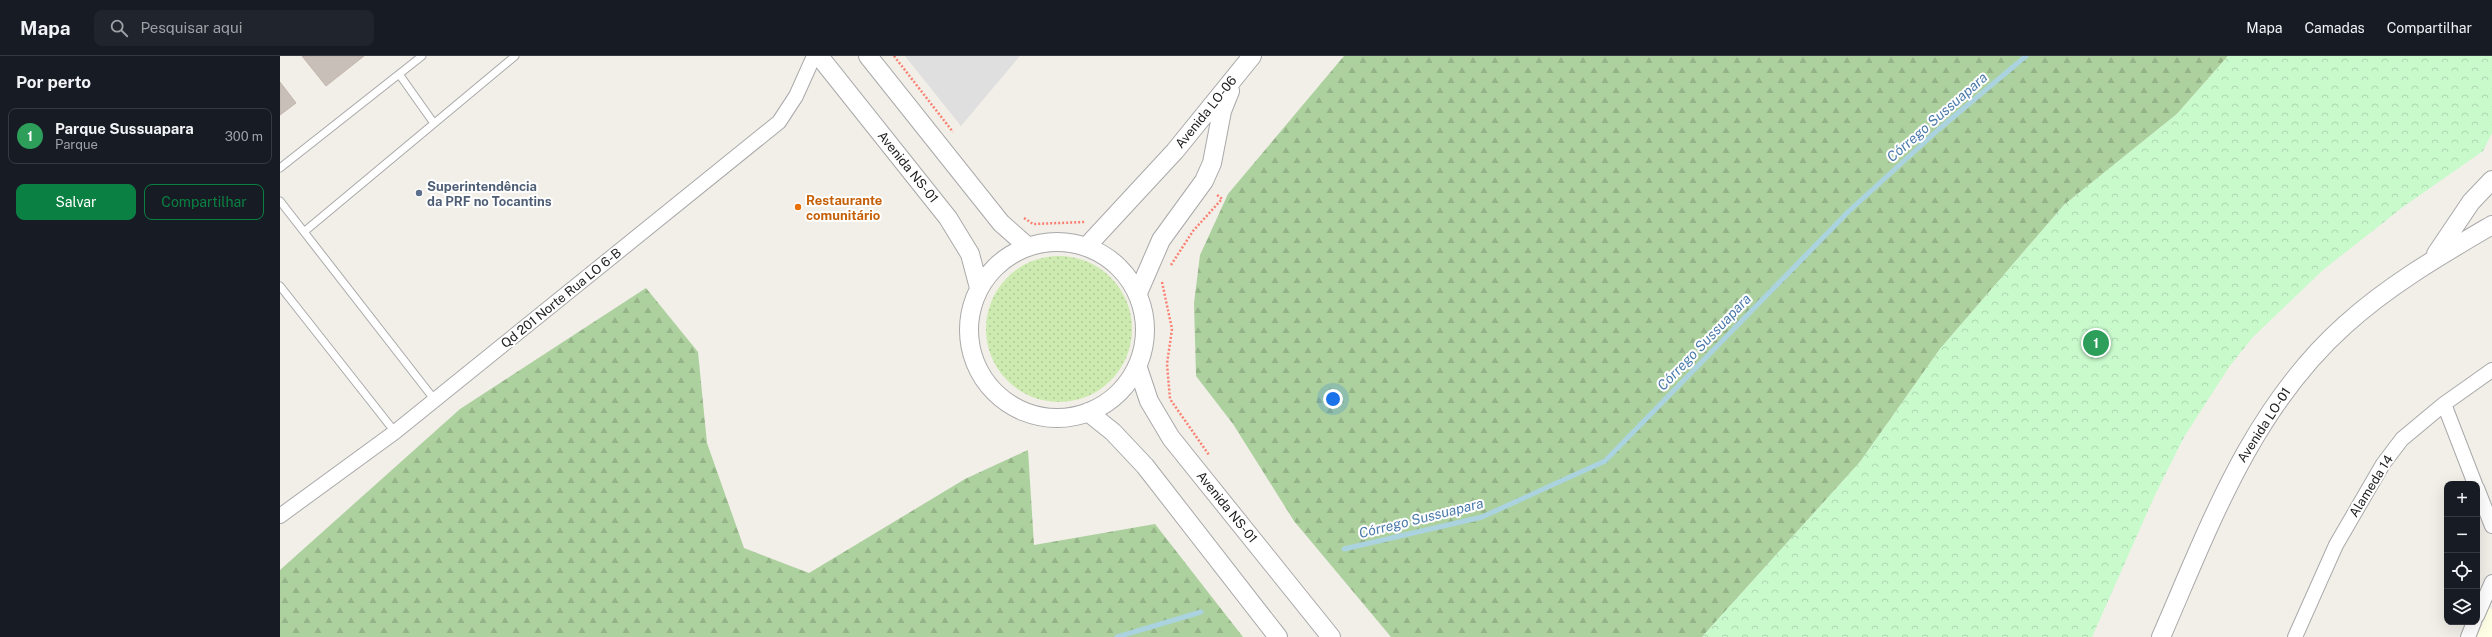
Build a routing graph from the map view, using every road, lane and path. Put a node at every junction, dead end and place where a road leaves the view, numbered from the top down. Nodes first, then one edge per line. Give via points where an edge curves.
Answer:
1 (422, 56) edge
2 (515, 56) edge
3 (814, 56) edge
4 (819, 56) edge
5 (868, 56) edge
6 (1252, 56) edge
7 (1239, 71) junction
8 (399, 74) junction
9 (433, 122) junction
10 (280, 168) edge
11 (2492, 180) edge
12 (280, 201) edge
13 (2492, 225) edge
14 (305, 231) junction
15 (1027, 246) junction
16 (1087, 246) junction
17 (2430, 261) junction
18 (280, 286) edge
19 (979, 288) junction
20 (1138, 292) junction
21 (1138, 368) junction
22 (2492, 370) edge
23 (434, 399) junction
24 (2444, 404) junction
25 (1088, 412) junction
26 (395, 432) junction
27 (2474, 481) edge
28 (2480, 496) edge
29 (280, 516) edge
30 (2492, 526) edge
31 (2492, 582) edge
32 (2480, 609) edge
33 (2473, 625) edge
34 (1278, 637) edge
35 (1331, 637) edge
36 (2161, 637) edge
37 (2295, 637) edge
38 (2468, 637) edge

1 - 8 lane
2 - 9 lane
3 - 23 street, Qd 201 Norte Rua LO 6-B via 796,96 778,122
4 - 19 street, Avenida NS-01 via 948,218 970,254
5 - 15 street via 1002,223
6 - 7 street
7 - 16 street, Avenida LO-06 via 1175,151
7 - 20 street, Avenida LO-06 via 1222,111 1212,163 1204,181 1161,240
8 - 9 lane
8 - 10 lane
9 - 14 lane
11 - 17 street, Avenida LO-01 via 2471,202
12 - 14 lane
13 - 17 street, Avenida LO-01
14 - 23 lane
15 - 16 street via 1057,241
15 - 19 street via 1006,258 988,275
16 - 20 street via 1117,264
17 - 36 street, Avenida LO-01 via 2344,326 2312,358 2282,394 2235,469
18 - 26 lane
19 - 25 street via 971,307 969,324 971,353 984,380 1004,401 1030,414 1059,418
20 - 21 street via 1146,323
21 - 25 street via 1122,390
21 - 35 street, Avenida NS-01 via 1149,401 1172,438
22 - 24 street, Alameda 14
23 - 26 street, Qd 201 Norte Rua LO 6-B
24 - 27 street
24 - 37 street, Alameda 14 via 2402,439 2383,464 2336,545
25 - 34 street via 1113,432 1145,466
26 - 29 street, Qd 201 Norte Rua LO 6-B
28 - 30 street
31 - 32 street
33 - 38 street

